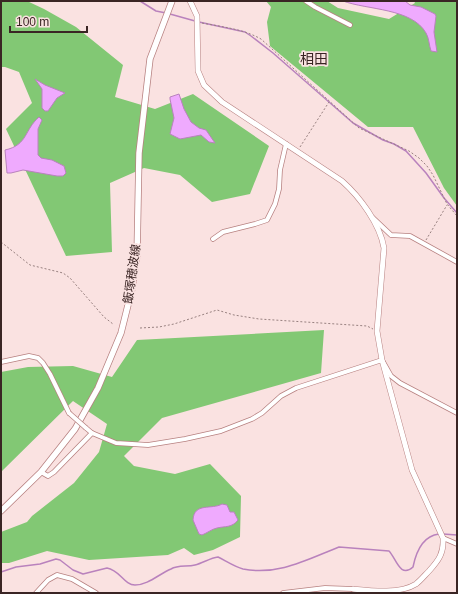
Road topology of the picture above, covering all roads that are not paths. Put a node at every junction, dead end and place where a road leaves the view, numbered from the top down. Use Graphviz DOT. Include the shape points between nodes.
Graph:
graph roads {
  1 [pos="172,1"];
  2 [pos="190,1"];
  3 [pos="306,1"];
  4 [pos="350,25"];
  5 [pos="286,144"];
  6 [pos="369,214"];
  7 [pos="213,239"];
  8 [pos="457,262"];
  9 [pos="382,360"];
  10 [pos="1,362"];
  11 [pos="457,413"];
  12 [pos="92,433"];
  13 [pos="41,472"];
  14 [pos="1,511"];
  15 [pos="443,538"];
  16 [pos="457,544"];
  17 [pos="353,590"];
  18 [pos="36,593"];
  19 [pos="96,593"];
  20 [pos="283,593"];
  1 -- 13 [label="main road, 飯塚穂波線" via="150,59 139,153 137,256 121,333 98,388 75,429"];
  2 -- 5 [label="street" via="198,22 197,64 204,85 222,102"];
  3 -- 4 [label="street"];
  5 -- 6 [label="street" via="342,181"];
  5 -- 7 [label="street" via="280,170 279,190 267,220 223,232"];
  6 -- 8 [label="street" via="391,235 410,236"];
  6 -- 9 [label="street" via="382,236 384,248 377,331"];
  9 -- 11 [label="street" via="391,376 400,383"];
  9 -- 12 [label="street" via="296,388 281,396 252,419 221,431 148,445 116,443"];
  9 -- 15 [label="street" via="412,470"];
  10 -- 12 [label="street, bridge" via="29,356 38,358 47,369 69,413"];
  12 -- 13 [label="street" via="54,472 48,476"];
  13 -- 14 [label="main road, 飯塚穂波線"];
  15 -- 16 [label="street"];
  15 -- 17 [label="street" via="444,547 441,555 417,584 394,592"];
  17 -- 20 [label="street" via="325,588"];
  18 -- 19 [label="street" via="48,580 57,575 72,579"];
}
